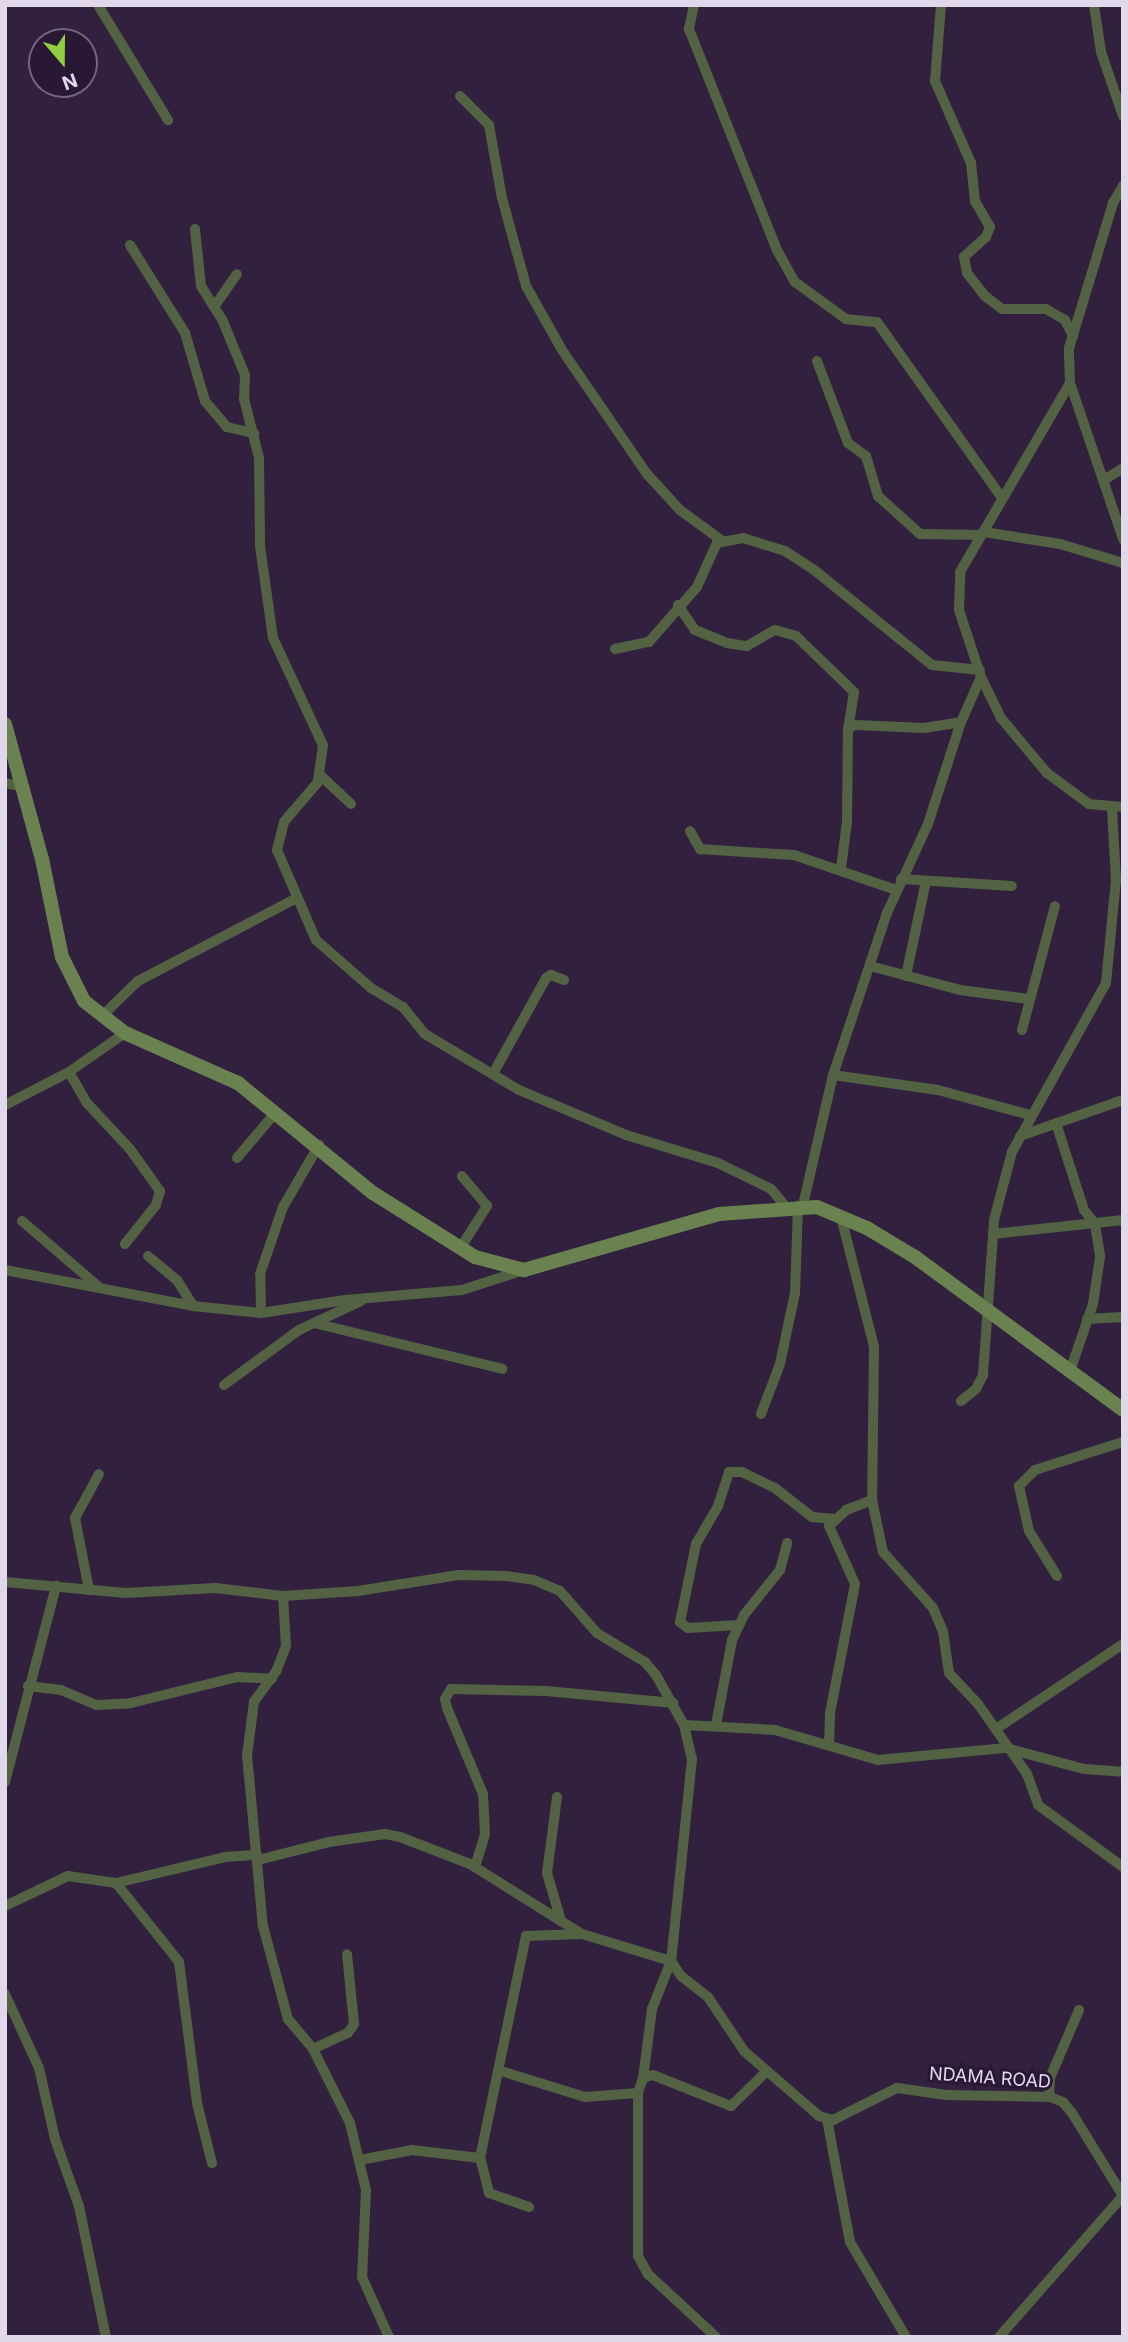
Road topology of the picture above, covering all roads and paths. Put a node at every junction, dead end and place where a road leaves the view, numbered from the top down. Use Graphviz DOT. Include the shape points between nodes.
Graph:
graph roads {
  1 [pos="98,5"];
  2 [pos="694,5"];
  3 [pos="941,5"];
  4 [pos="1094,5"];
  5 [pos="460,96"];
  6 [pos="1123,116"];
  7 [pos="167,120"];
  8 [pos="1123,186"];
  9 [pos="195,229"];
  10 [pos="130,245"];
  11 [pos="237,274"];
  12 [pos="214,307"];
  13 [pos="1073,337"];
  14 [pos="817,361"];
  15 [pos="1070,383"];
  16 [pos="254,433"];
  17 [pos="1123,468"];
  18 [pos="1104,480"];
  19 [pos="1003,499"];
  20 [pos="983,534"];
  21 [pos="1123,539"];
  22 [pos="721,540"];
  23 [pos="1123,563"];
  24 [pos="678,606"];
  25 [pos="615,649"];
  26 [pos="981,673"];
  27 [pos="961,722"];
  28 [pos="5,724"];
  29 [pos="848,729"];
  30 [pos="321,776"];
  31 [pos="13,784"];
  32 [pos="351,804"];
  33 [pos="1117,807"];
  34 [pos="690,831"];
  35 [pos="841,868"];
  36 [pos="901,879"];
  37 [pos="926,881"];
  38 [pos="1120,881"];
  39 [pos="1012,886"];
  40 [pos="896,890"];
  41 [pos="297,898"];
  42 [pos="1055,906"];
  43 [pos="1110,966"];
  44 [pos="870,967"];
  45 [pos="1123,969"];
  46 [pos="906,976"];
  47 [pos="564,980"];
  48 [pos="1028,999"];
  49 [pos="102,1016"];
  50 [pos="1021,1030"];
  51 [pos="125,1033"];
  52 [pos="69,1072"];
  53 [pos="494,1072"];
  54 [pos="833,1075"];
  55 [pos="1123,1100"];
  56 [pos="5,1105"];
  57 [pos="275,1113"];
  58 [pos="1030,1115"];
  59 [pos="1056,1123"];
  60 [pos="1020,1136"];
  61 [pos="319,1145"];
  62 [pos="237,1158"];
  63 [pos="462,1176"];
  64 [pos="796,1206"];
  65 [pos="841,1217"];
  66 [pos="1123,1220"];
  67 [pos="22,1221"];
  68 [pos="1095,1224"];
  69 [pos="993,1234"];
  70 [pos="125,1244"];
  71 [pos="461,1247"];
  72 [pos="148,1256"];
  73 [pos="5,1270"];
  74 [pos="524,1270"];
  75 [pos="99,1288"];
  76 [pos="371,1297"];
  77 [pos="193,1306"];
  78 [pos="261,1313"];
  79 [pos="988,1314"];
  80 [pos="1123,1317"];
  81 [pos="1087,1320"];
  82 [pos="314,1322"];
  83 [pos="502,1368"];
  84 [pos="1070,1371"];
  85 [pos="224,1385"];
  86 [pos="961,1401"];
  87 [pos="1123,1410"];
  88 [pos="761,1414"];
  89 [pos="1123,1442"];
  90 [pos="99,1474"];
  91 [pos="872,1500"];
  92 [pos="833,1519"];
  93 [pos="787,1543"];
  94 [pos="1057,1576"];
  95 [pos="5,1582"];
  96 [pos="56,1586"];
  97 [pos="89,1590"];
  98 [pos="283,1596"];
  99 [pos="738,1625"];
  100 [pos="1123,1644"];
  101 [pos="272,1679"];
  102 [pos="28,1686"];
  103 [pos="673,1703"];
  104 [pos="684,1725"];
  105 [pos="716,1725"];
  106 [pos="996,1728"];
  107 [pos="829,1745"];
  108 [pos="1006,1748"];
  109 [pos="1123,1772"];
  110 [pos="5,1782"];
  111 [pos="557,1797"];
  112 [pos="257,1858"];
  113 [pos="475,1867"];
  114 [pos="1123,1867"];
  115 [pos="116,1884"];
  116 [pos="5,1906"];
  117 [pos="561,1921"];
  118 [pos="582,1934"];
  119 [pos="347,1954"];
  120 [pos="671,1961"];
  121 [pos="5,1994"];
  122 [pos="1079,2010"];
  123 [pos="313,2049"];
  124 [pos="501,2071"];
  125 [pos="766,2071"];
  126 [pos="643,2078"];
  127 [pos="638,2092"];
  128 [pos="1049,2097"];
  129 [pos="827,2119"];
  130 [pos="480,2158"];
  131 [pos="360,2160"];
  132 [pos="212,2163"];
  133 [pos="1123,2196"];
  134 [pos="529,2207"];
  135 [pos="106,2337"];
  136 [pos="388,2337"];
  137 [pos="716,2337"];
  138 [pos="906,2337"];
  139 [pos="999,2337"];
  1 -- 7 [label="street"];
  2 -- 19 [label="street" via="689,29 777,250 795,282 846,319 877,322"];
  3 -- 13 [label="street" via="935,81 971,163 975,201 990,227 986,237 964,257 967,272 1002,309 1046,309 1065,320"];
  4 -- 6 [label="street" via="1101,52"];
  5 -- 22 [label="street" via="489,125 502,198 526,286 562,350 647,474 680,510"];
  8 -- 13 [label="street" via="1113,203"];
  9 -- 12 [label="street" via="201,286"];
  10 -- 16 [label="street" via="185,333 205,401 228,427"];
  11 -- 12 [label="street"];
  12 -- 16 [label="street" via="243,369 244,399"];
  13 -- 15 [label="street"];
  14 -- 20 [label="street" via="848,443 866,456 878,496 913,531"];
  15 -- 18 [label="street"];
  15 -- 19 [label="street"];
  16 -- 30 [label="street" via="266,609 278,654 322,735"];
  17 -- 18 [label="street"];
  18 -- 21 [label="street"];
  19 -- 20 [label="street"];
  20 -- 23 [label="street" via="1060,544"];
  20 -- 26 [label="street" via="957,584 959,610"];
  22 -- 24 [label="street" via="697,587"];
  22 -- 26 [label="street" via="756,539 785,551 932,665"];
  24 -- 25 [label="street" via="648,643"];
  24 -- 29 [label="street" via="695,630 727,643 747,646 775,630 796,636 854,692"];
  26 -- 27 [label="street"];
  26 -- 33 [label="street" via="1001,718 1035,762 1080,799"];
  27 -- 29 [label="street" via="924,728 855,725"];
  27 -- 36 [label="street" via="928,824"];
  28 -- 31 [label="street"];
  29 -- 35 [label="street" via="847,822"];
  30 -- 32 [label="street"];
  30 -- 41 [label="street" via="284,822 278,838 281,864"];
  31 -- 49 [label="street" via="42,859 62,957 84,1001"];
  33 -- 38 [label="street"];
  34 -- 35 [label="street" via="700,849 771,852"];
  35 -- 40 [label="street"];
  36 -- 37 [label="street"];
  36 -- 40 [label="street"];
  37 -- 39 [label="street"];
  37 -- 46 [label="street"];
  38 -- 43 [label="street"];
  40 -- 44 [label="street"];
  41 -- 49 [label="street" via="138,981"];
  41 -- 53 [label="street" via="322,946 371,988 403,1007 429,1036"];
  42 -- 48 [label="street"];
  43 -- 45 [label="street"];
  43 -- 58 [label="street" via="1105,983"];
  44 -- 46 [label="street"];
  44 -- 54 [label="street"];
  46 -- 48 [label="street"];
  47 -- 53 [label="street" via="551,975 546,978"];
  48 -- 50 [label="street"];
  49 -- 51 [label="street"];
  51 -- 52 [label="street"];
  51 -- 57 [label="street" via="227,1077"];
  52 -- 56 [label="street"];
  52 -- 70 [label="street" via="86,1102 136,1156 160,1191 156,1205"];
  53 -- 64 [label="street" via="519,1090 587,1121 718,1163"];
  54 -- 58 [label="street" via="938,1090"];
  54 -- 64 [label="street"];
  55 -- 59 [label="street"];
  57 -- 61 [label="street"];
  57 -- 62 [label="street"];
  58 -- 60 [label="street"];
  59 -- 60 [label="street"];
  59 -- 68 [label="street" via="1084,1210"];
  60 -- 69 [label="street" via="1009,1162"];
  61 -- 71 [label="street" via="373,1193"];
  61 -- 78 [label="street" via="283,1207 260,1275"];
  63 -- 71 [label="street" via="487,1206"];
  64 -- 65 [label="street"];
  64 -- 74 [label="street" via="719,1214"];
  64 -- 88 [label="street" via="795,1293 780,1364"];
  65 -- 79 [label="street" via="915,1257"];
  65 -- 91 [label="street" via="874,1346"];
  66 -- 68 [label="street"];
  67 -- 75 [label="street"];
  68 -- 69 [label="street" via="1018,1227"];
  68 -- 81 [label="street" via="1099,1273"];
  69 -- 79 [label="street"];
  71 -- 74 [label="street" via="490,1264"];
  72 -- 77 [label="street" via="177,1280"];
  73 -- 75 [label="street"];
  74 -- 76 [label="street" via="462,1290"];
  75 -- 77 [label="street"];
  76 -- 78 [label="street"];
  76 -- 82 [label="street"];
  77 -- 78 [label="street"];
  79 -- 84 [label="street"];
  79 -- 86 [label="street" via="983,1375 976,1389"];
  80 -- 81 [label="street"];
  81 -- 84 [label="street"];
  82 -- 83 [label="street"];
  82 -- 85 [label="street"];
  84 -- 87 [label="street"];
  89 -- 94 [label="street" via="1035,1470 1019,1486 1029,1531"];
  90 -- 97 [label="street" via="75,1518"];
  91 -- 92 [label="street"];
  91 -- 106 [label="street" via="883,1552 933,1608 943,1632 949,1673"];
  92 -- 99 [label="street" via="812,1517 775,1488 742,1472 729,1472 718,1506 696,1544 680,1622 688,1628"];
  92 -- 107 [label="street" via="831,1536 850,1566 855,1584 830,1713"];
  93 -- 99 [label="street" via="779,1570"];
  95 -- 96 [label="street"];
  96 -- 97 [label="street"];
  96 -- 102 [label="street" via="43,1648"];
  97 -- 98 [label="street" via="126,1593 215,1588"];
  98 -- 101 [label="street" via="286,1646"];
  98 -- 103 [label="street" via="358,1591 459,1575 534,1580 560,1591 597,1633 645,1662"];
  99 -- 105 [label="street" via="727,1655"];
  100 -- 106 [label="street"];
  101 -- 102 [label="street" via="238,1677 131,1703 97,1705 61,1690"];
  101 -- 112 [label="street" via="254,1702 248,1728 247,1787"];
  102 -- 110 [label="street"];
  103 -- 104 [label="street"];
  103 -- 113 [label="street" via="546,1691 451,1689 446,1693 447,1707 483,1794 485,1834"];
  104 -- 105 [label="street"];
  104 -- 120 [label="street" via="691,1768"];
  105 -- 107 [label="street" via="775,1730"];
  106 -- 108 [label="street"];
  107 -- 108 [label="street" via="878,1760"];
  108 -- 109 [label="street" via="1084,1769"];
  108 -- 114 [label="street" via="1031,1779 1038,1805"];
  111 -- 117 [label="street" via="547,1873"];
  112 -- 113 [label="street" via="385,1834 434,1847"];
  112 -- 115 [label="street" via="225,1857"];
  112 -- 123 [label="street" via="263,1927 283,2003 288,2019"];
  113 -- 117 [label="street"];
  115 -- 116 [label="street" via="68,1876"];
  115 -- 132 [label="street" via="179,1962 197,2103"];
  117 -- 118 [label="street"];
  118 -- 120 [label="street"];
  118 -- 124 [label="street" via="526,1936"];
  119 -- 123 [label="street" via="354,2024 348,2033"];
  120 -- 125 [label="street" via="681,1976 708,1997 736,2041"];
  120 -- 126 [label="street" via="652,2009"];
  121 -- 135 [label="street" via="39,2068 55,2139 79,2206"];
  122 -- 128 [label="street" via="1050,2078"];
  123 -- 131 [label="street" via="350,2123"];
  124 -- 127 [label="street" via="585,2097"];
  124 -- 130 [label="street"];
  125 -- 126 [label="street" via="731,2106 672,2081 653,2075"];
  125 -- 129 [label="street"];
  126 -- 127 [label="street"];
  127 -- 137 [label="street" via="638,2256 648,2274"];
  128 -- 129 [label="street, NDAMA ROAD" via="947,2095 897,2088"];
  128 -- 133 [label="street, NDAMA ROAD" via="1072,2113"];
  129 -- 138 [label="street" via="850,2242"];
  130 -- 131 [label="street" via="412,2150"];
  130 -- 134 [label="street" via="489,2193"];
  131 -- 136 [label="street" via="368,2214 362,2277"];
  133 -- 139 [label="street"];
}
